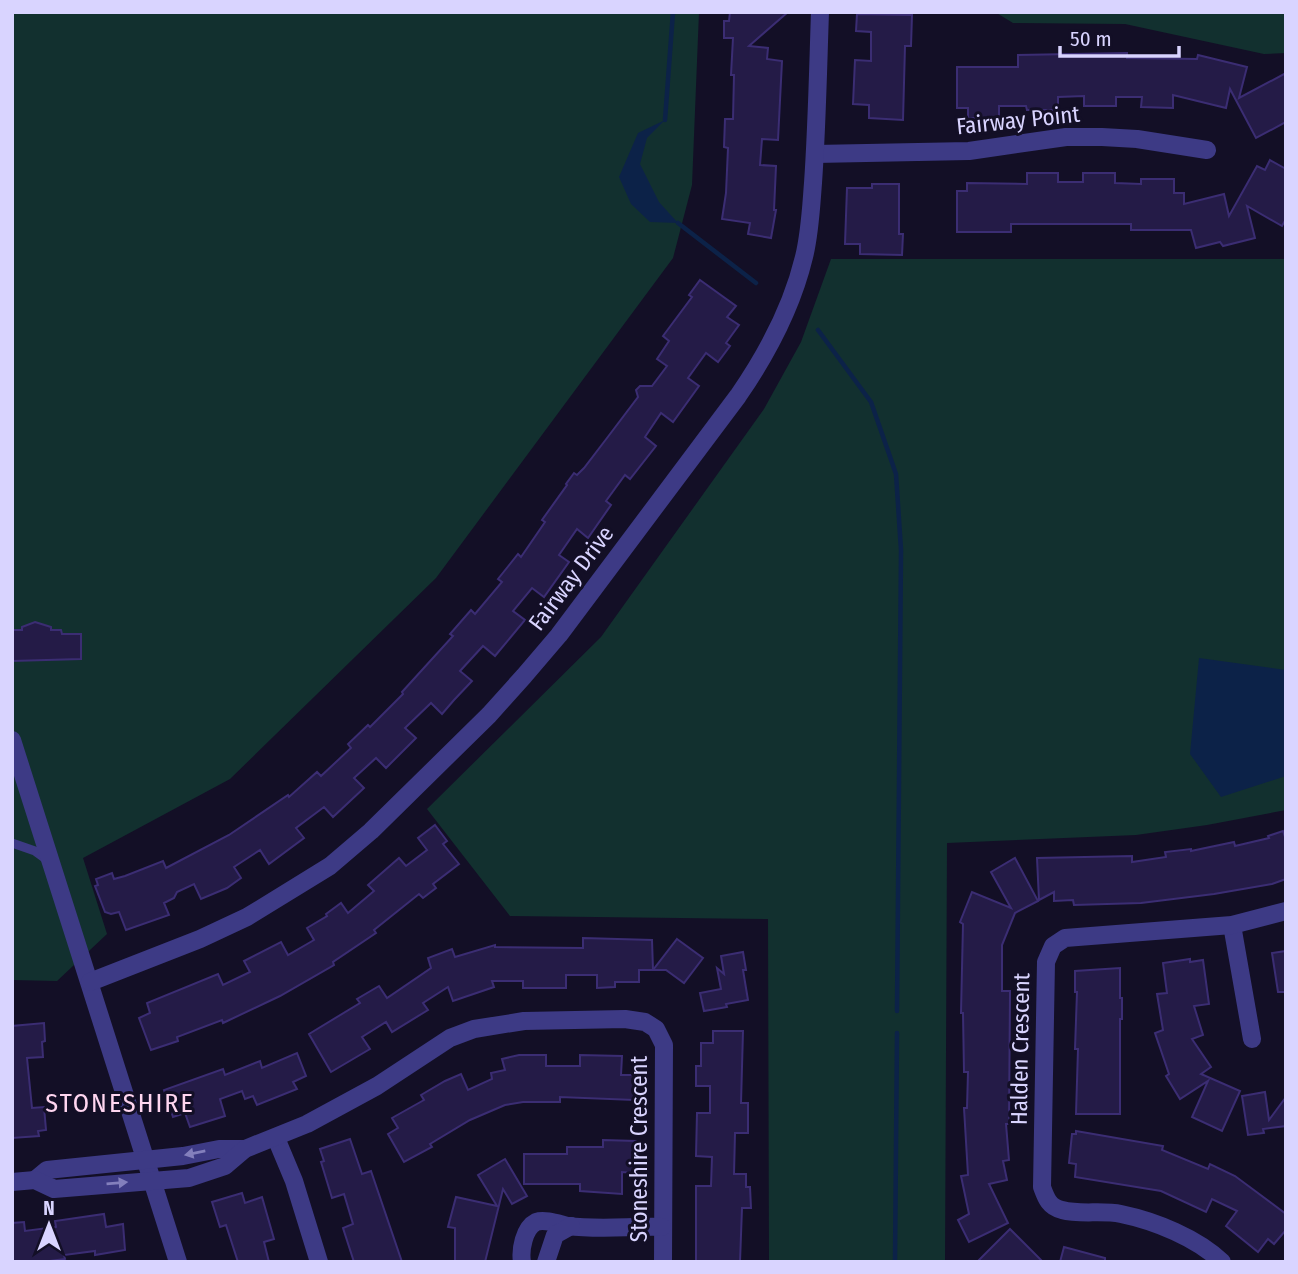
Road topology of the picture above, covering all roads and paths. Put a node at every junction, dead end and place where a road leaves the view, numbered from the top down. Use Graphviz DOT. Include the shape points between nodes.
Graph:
graph roads {
  1 [pos="820,12"];
  2 [pos="1207,150"];
  3 [pos="824,154"];
  4 [pos="12,740"];
  5 [pos="12,843"];
  6 [pos="52,865"];
  7 [pos="1286,911"];
  8 [pos="1232,925"];
  9 [pos="90,982"];
  10 [pos="1252,1039"];
  11 [pos="276,1138"];
  12 [pos="245,1149"];
  13 [pos="144,1159"];
  14 [pos="35,1180"];
  15 [pos="152,1180"];
  16 [pos="12,1182"];
  17 [pos="571,1226"];
  18 [pos="662,1227"];
  19 [pos="178,1262"];
  20 [pos="319,1262"];
  21 [pos="522,1262"];
  22 [pos="546,1262"];
  23 [pos="663,1262"];
  24 [pos="1222,1262"];
  1 -- 3 [label="street, Fairway Drive"];
  2 -- 3 [label="street, Fairway Point" via="1102,136 969,151"];
  3 -- 9 [label="street, Fairway Drive" via="804,256 763,358 524,676 450,755 330,866 247,917"];
  4 -- 6 [label="street"];
  5 -- 6 [label="lane" via="35,851"];
  6 -- 9 [label="street"];
  7 -- 8 [label="street, Halden Crescent"];
  8 -- 10 [label="street"];
  8 -- 24 [label="street, Halden Crescent" via="1065,939 1053,946 1046,962 1042,1187 1049,1204 1062,1210 1120,1214 1163,1228 1209,1250"];
  9 -- 13 [label="street"];
  11 -- 12 [label="street, Stoneshire Crescent"];
  11 -- 18 [label="street, Stoneshire Crescent" via="377,1086 450,1038 474,1028 524,1021 645,1022 656,1029 664,1045"];
  11 -- 20 [label="street"];
  12 -- 13 [label="street, Stoneshire Crescent, one-way"];
  12 -- 15 [label="street, Stoneshire Crescent" via="225,1166 189,1178"];
  13 -- 14 [label="street, Stoneshire Crescent" via="47,1170"];
  13 -- 15 [label="street"];
  14 -- 15 [label="street, Stoneshire Crescent, one-way" via="54,1189"];
  14 -- 16 [label="street"];
  15 -- 19 [label="street"];
  17 -- 18 [label="street"];
  17 -- 21 [label="street" via="539,1221 531,1225"];
  17 -- 22 [label="street" via="555,1235"];
  18 -- 23 [label="street, Stoneshire Crescent"];
}
